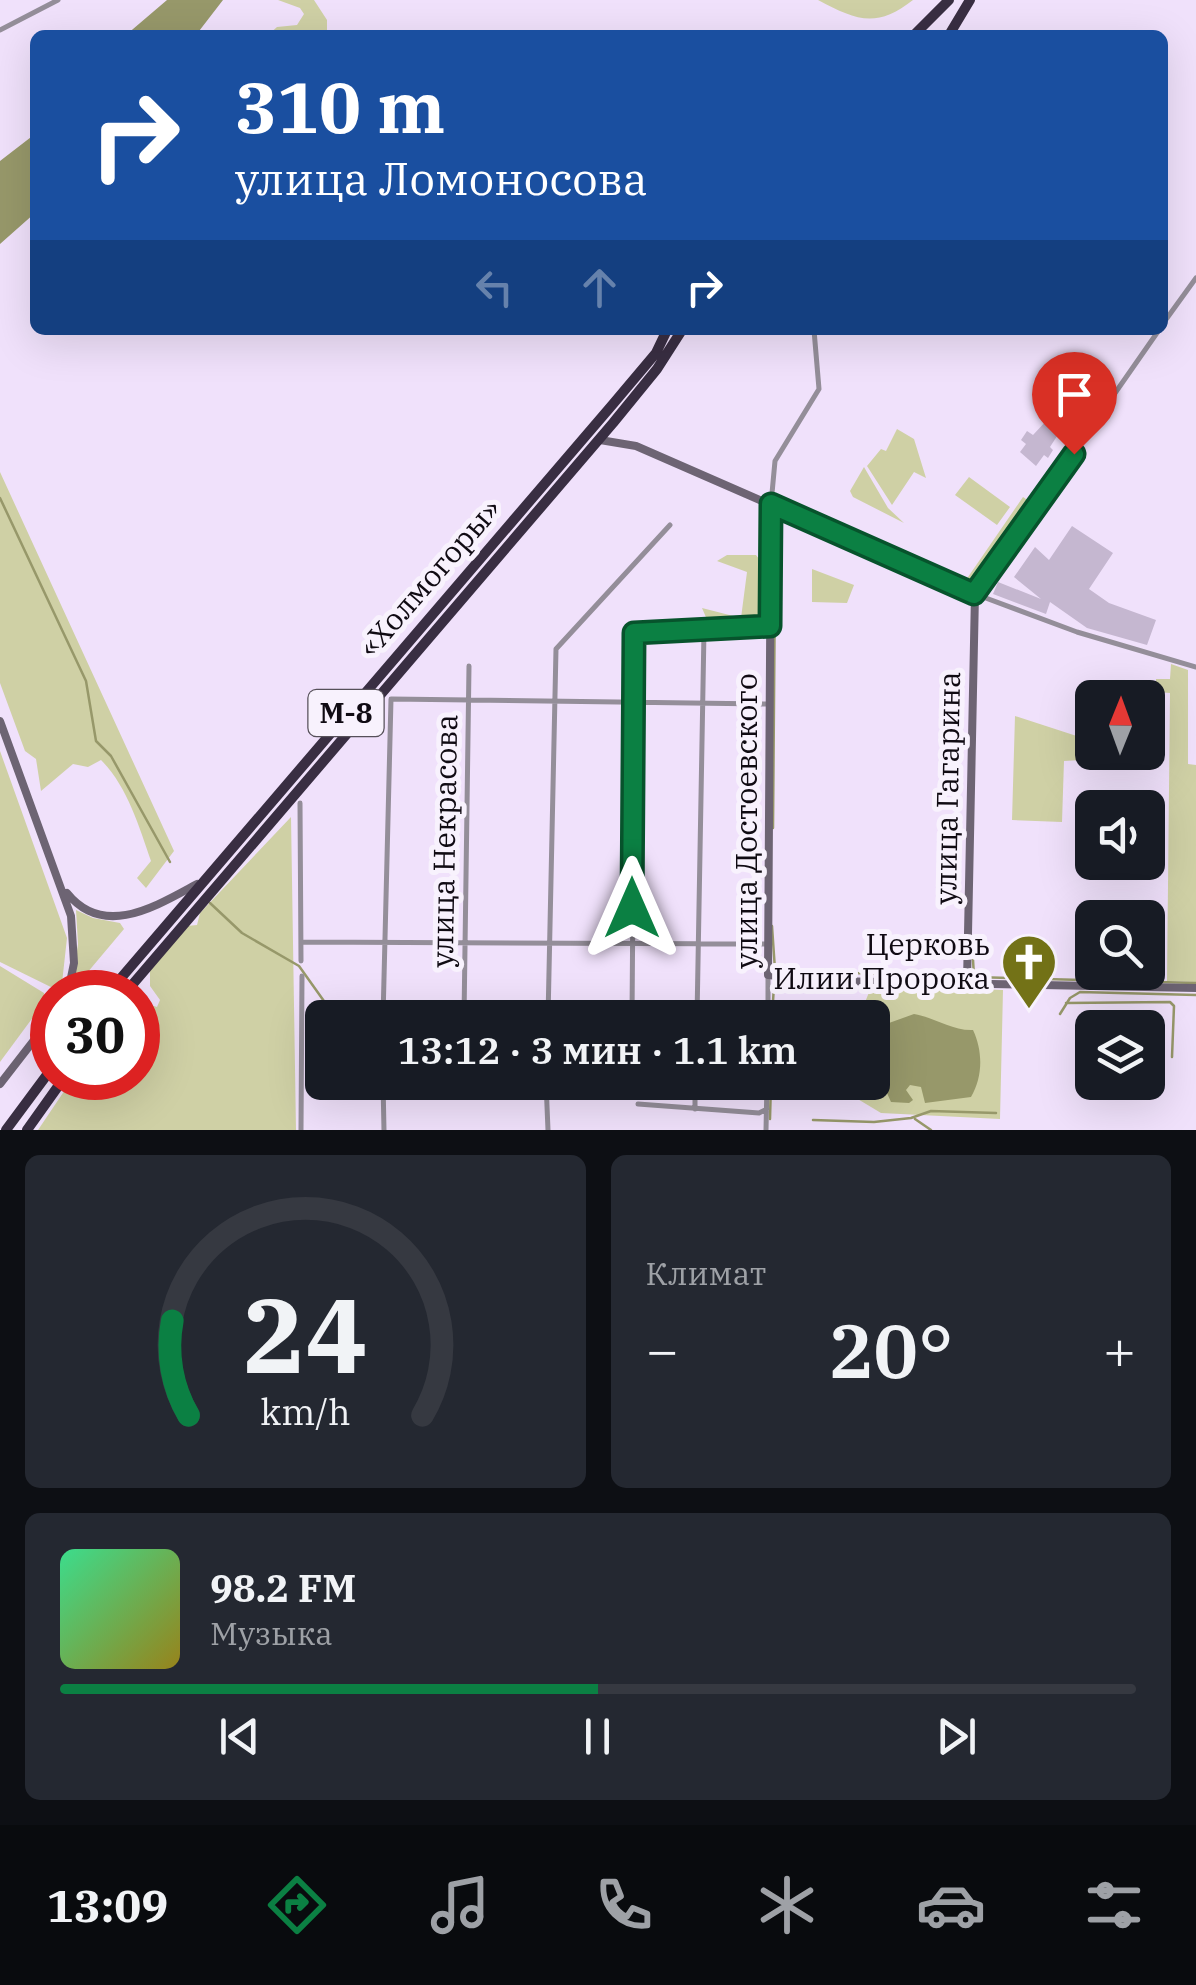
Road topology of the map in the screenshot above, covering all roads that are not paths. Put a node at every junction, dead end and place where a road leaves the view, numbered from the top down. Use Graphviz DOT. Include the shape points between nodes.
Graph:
graph roads {
  1 [pos="58,0"];
  2 [pos="949,0"];
  3 [pos="970,0"];
  4 [pos="0,30"];
  5 [pos="919,30"];
  6 [pos="952,30"];
  7 [pos="1196,278"];
  8 [pos="1168,317"];
  9 [pos="664,335"];
  10 [pos="679,335"];
  11 [pos="814,335"];
  12 [pos="1155,335"];
  13 [pos="613,423"];
  14 [pos="598,440"];
  15 [pos="636,446"];
  16 [pos="771,504"];
  17 [pos="670,526"];
  18 [pos="974,594"];
  19 [pos="770,626"];
  20 [pos="704,631"];
  21 [pos="469,666"];
  22 [pos="1196,667"];
  23 [pos="470,701"];
  24 [pos="553,702"];
  25 [pos="632,702"];
  26 [pos="703,704"];
  27 [pos="770,704"];
  28 [pos="0,721"];
  29 [pos="300,803"];
  30 [pos="201,882"];
  31 [pos="60,884"];
  32 [pos="301,942"];
  33 [pos="384,942"];
  34 [pos="466,942"];
  35 [pos="632,943"];
  36 [pos="550,944"];
  37 [pos="698,944"];
  38 [pos="768,944"];
  39 [pos="302,962"];
  40 [pos="71,970"];
  41 [pos="127,970"];
  42 [pos="145,970"];
  43 [pos="768,975"];
  44 [pos="302,976"];
  45 [pos="967,982"];
  46 [pos="1196,988"];
  47 [pos="384,1000"];
  48 [pos="464,1000"];
  49 [pos="548,1000"];
  50 [pos="632,1000"];
  51 [pos="697,1000"];
  52 [pos="768,1000"];
  53 [pos="30,1045"];
  54 [pos="0,1084"];
  55 [pos="30,1098"];
  56 [pos="48,1100"];
  57 [pos="383,1100"];
  58 [pos="546,1100"];
  59 [pos="694,1100"];
  60 [pos="767,1100"];
  61 [pos="638,1104"];
  62 [pos="767,1109"];
  63 [pos="694,1110"];
  64 [pos="6,1130"];
  65 [pos="27,1130"];
  66 [pos="300,1130"];
  67 [pos="384,1130"];
  68 [pos="548,1130"];
  69 [pos="766,1130"];
  1 -- 4 [label="street"];
  2 -- 5 [label="highway"];
  3 -- 6 [label="highway"];
  7 -- 8 [label="street"];
  9 -- 30 [label="highway, «Холмогоры» / М-8" via="614,404"];
  10 -- 13 [label="highway, «Холмогоры» / М-8"];
  11 -- 16 [label="street" via="819,389 775,461"];
  12 -- 18 [label="street"];
  13 -- 14 [label="highway, «Холмогоры» / М-8"];
  13 -- 15 [label="street"];
  14 -- 15 [label="street"];
  14 -- 42 [label="highway, «Холмогоры» / М-8"];
  15 -- 16 [label="street"];
  16 -- 18 [label="street"];
  16 -- 19 [label="street, улица Достоевского"];
  17 -- 24 [label="street" via="556,649"];
  18 -- 22 [label="street"];
  18 -- 45 [label="street, улица Гагарина"];
  19 -- 20 [label="street"];
  19 -- 27 [label="street, улица Достоевского"];
  20 -- 25 [label="street" via="634,633"];
  20 -- 26 [label="street"];
  21 -- 23 [label="street, улица Некрасова"];
  23 -- 24 [label="street"];
  23 -- 33 [label="street" via="391,699"];
  23 -- 34 [label="street, улица Некрасова"];
  24 -- 25 [label="street"];
  24 -- 36 [label="street"];
  25 -- 26 [label="street"];
  25 -- 35 [label="street"];
  26 -- 27 [label="street"];
  26 -- 37 [label="street"];
  27 -- 38 [label="street, улица Достоевского"];
  28 -- 31 [label="street"];
  29 -- 32 [label="street"];
  30 -- 31 [label="street" via="146,912 116,917 84,910"];
  30 -- 41 [label="highway, «Холмогоры» / М-8"];
  31 -- 40 [label="street" via="75,937"];
  32 -- 33 [label="street"];
  32 -- 39 [label="street"];
  33 -- 34 [label="street"];
  33 -- 47 [label="street"];
  34 -- 36 [label="street"];
  34 -- 48 [label="street, улица Некрасова"];
  35 -- 36 [label="street"];
  35 -- 37 [label="street"];
  35 -- 50 [label="street"];
  36 -- 49 [label="street"];
  37 -- 38 [label="street"];
  37 -- 51 [label="street"];
  38 -- 43 [label="street, улица Достоевского"];
  43 -- 45 [label="street"];
  43 -- 52 [label="street, улица Достоевского"];
  44 -- 66 [label="street"];
  45 -- 46 [label="street"];
  53 -- 54 [label="street"];
  55 -- 64 [label="highway"];
  56 -- 65 [label="highway"];
  57 -- 67 [label="street"];
  58 -- 68 [label="street"];
  59 -- 63 [label="street"];
  60 -- 62 [label="street"];
  61 -- 63 [label="street"];
  62 -- 63 [label="street"];
  62 -- 69 [label="street"];
}
